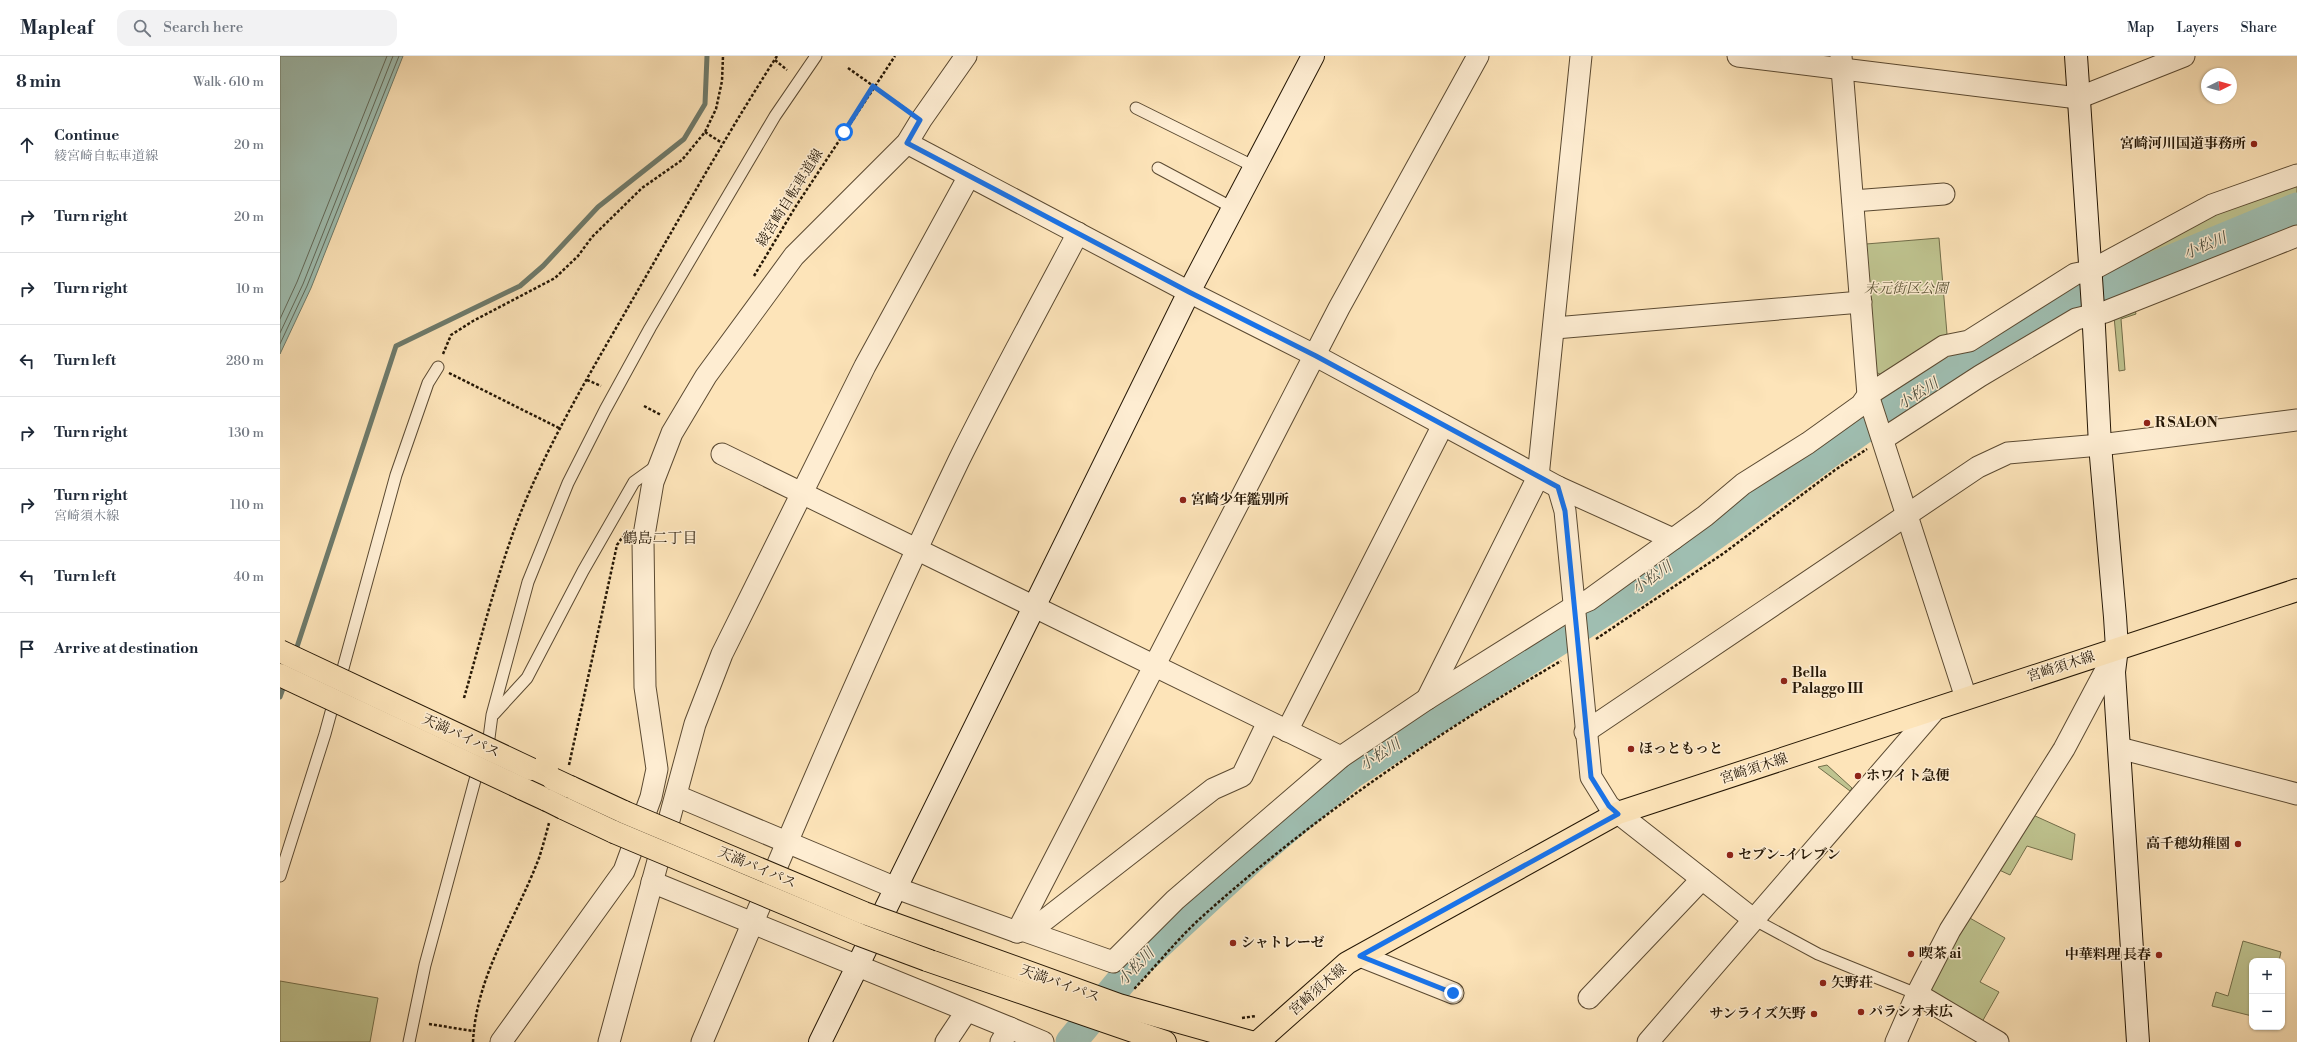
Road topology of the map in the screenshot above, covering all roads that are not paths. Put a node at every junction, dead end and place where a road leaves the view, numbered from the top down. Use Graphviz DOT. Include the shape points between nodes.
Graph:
graph roads {
  1 [pos="816,56"];
  2 [pos="966,56"];
  3 [pos="1313,56"];
  4 [pos="1478,56"];
  5 [pos="1581,56"];
  6 [pos="1738,56"];
  7 [pos="2076,56"];
  8 [pos="2184,56"];
  9 [pos="1842,63"];
  10 [pos="2078,98"];
  11 [pos="1136,108"];
  12 [pos="907,143"];
  13 [pos="1255,167"];
  14 [pos="1158,168"];
  15 [pos="2297,175"];
  16 [pos="969,176"];
  17 [pos="1944,194"];
  18 [pos="1853,201"];
  19 [pos="1233,208"];
  20 [pos="1078,233"];
  21 [pos="2297,236"];
  22 [pos="2090,271"];
  23 [pos="1189,292"];
  24 [pos="1861,302"];
  25 [pos="2094,311"];
  26 [pos="1555,328"];
  27 [pos="1316,356"];
  28 [pos="438,367"];
  29 [pos="1868,395"];
  30 [pos="2297,420"];
  31 [pos="1444,424"];
  32 [pos="1882,439"];
  33 [pos="2100,445"];
  34 [pos="722,454"];
  35 [pos="659,464"];
  36 [pos="1538,477"];
  37 [pos="1558,487"];
  38 [pos="802,492"];
  39 [pos="1906,515"];
  40 [pos="1673,539"];
  41 [pos="917,549"];
  42 [pos="2297,590"];
  43 [pos="1034,608"];
  44 [pos="1576,609"];
  45 [pos="2117,648"];
  46 [pos="280,651"];
  47 [pos="1155,668"];
  48 [pos="280,675"];
  49 [pos="1966,698"];
  50 [pos="1427,699"];
  51 [pos="1934,711"];
  52 [pos="492,716"];
  53 [pos="1268,722"];
  54 [pos="1287,731"];
  55 [pos="1585,732"];
  56 [pos="2119,748"];
  57 [pos="1340,757"];
  58 [pos="526,779"];
  59 [pos="2297,794"];
  60 [pos="676,796"];
  61 [pos="1618,814"];
  62 [pos="786,843"];
  63 [pos="280,876"];
  64 [pos="1702,879"];
  65 [pos="652,882"];
  66 [pos="896,888"];
  67 [pos="1753,919"];
  68 [pos="753,924"];
  69 [pos="1021,931"];
  70 [pos="1360,956"];
  71 [pos="856,966"];
  72 [pos="1453,993"];
  73 [pos="1917,994"];
  74 [pos="1589,998"];
  75 [pos="966,1012"];
  76 [pos="1005,1035"];
  77 [pos="409,1042"];
  78 [pos="501,1042"];
  79 [pos="609,1042"];
  80 [pos="702,1042"];
  81 [pos="820,1042"];
  82 [pos="946,1042"];
  83 [pos="1043,1042"];
  84 [pos="1164,1042"];
  85 [pos="1251,1042"];
  86 [pos="1258,1042"];
  87 [pos="1648,1042"];
  88 [pos="1896,1042"];
  89 [pos="1998,1042"];
  90 [pos="2138,1042"];
  1 -- 52 [label="lane" via="771,123 654,321 604,410 568,483 528,582"];
  2 -- 12 [label="street" via="920,120"];
  3 -- 13 [label="street"];
  4 -- 27 [label="street" via="1347,294"];
  5 -- 26 [label="street"];
  6 -- 9 [label="street"];
  7 -- 10 [label="street"];
  8 -- 10 [label="street"];
  9 -- 10 [label="street"];
  9 -- 18 [label="street"];
  10 -- 22 [label="street"];
  11 -- 13 [label="lane"];
  12 -- 16 [label="street"];
  12 -- 35 [label="street" via="794,256 706,376 672,434"];
  13 -- 19 [label="street"];
  14 -- 19 [label="lane"];
  15 -- 22 [label="street" via="2212,205"];
  16 -- 20 [label="street"];
  16 -- 38 [label="street" via="873,352"];
  17 -- 18 [label="street"];
  18 -- 24 [label="street"];
  19 -- 23 [label="street"];
  20 -- 23 [label="street"];
  20 -- 41 [label="street" via="960,459"];
  21 -- 25 [label="street" via="2112,310"];
  22 -- 25 [label="street"];
  22 -- 29 [label="street" via="2074,274 1970,341 1944,346"];
  23 -- 27 [label="street"];
  23 -- 43 [label="street"];
  24 -- 26 [label="street"];
  24 -- 29 [label="street"];
  25 -- 32 [label="street" via="1980,376"];
  25 -- 33 [label="street"];
  26 -- 36 [label="street"];
  27 -- 31 [label="street"];
  27 -- 47 [label="street"];
  28 -- 63 [label="lane" via="428,384 396,475 325,734"];
  29 -- 32 [label="street"];
  29 -- 40 [label="street" via="1861,405 1808,443 1743,484"];
  30 -- 33 [label="street"];
  31 -- 36 [label="street"];
  31 -- 54 [label="street"];
  32 -- 39 [label="street"];
  33 -- 39 [label="street" via="2008,453 1978,467"];
  33 -- 45 [label="street"];
  34 -- 38 [label="street"];
  35 -- 52 [label="lane" via="634,482 583,571 527,678"];
  35 -- 78 [label="street" via="653,482 643,541 645,687 657,769 651,797 624,871"];
  36 -- 37 [label="street"];
  36 -- 50 [label="street"];
  37 -- 40 [label="street"];
  37 -- 44 [label="street" via="1565,511"];
  38 -- 41 [label="street"];
  38 -- 60 [label="street" via="722,654 695,724"];
  39 -- 49 [label="street"];
  39 -- 55 [label="street"];
  40 -- 44 [label="street"];
  41 -- 43 [label="street"];
  41 -- 62 [label="street"];
  42 -- 45 [label="main road, 宮崎須木線"];
  43 -- 47 [label="street"];
  43 -- 66 [label="street"];
  44 -- 50 [label="street"];
  44 -- 55 [label="street"];
  45 -- 49 [label="main road, 宮崎須木線"];
  45 -- 56 [label="street" via="2114,672"];
  45 -- 73 [label="street" via="2064,749 1950,930"];
  46 -- 58 [label="main road, 天満バイパス, bridge"];
  47 -- 53 [label="street"];
  47 -- 69 [label="street"];
  48 -- 58 [label="main road, 天満バイパス, bridge"];
  49 -- 51 [label="main road, 宮崎須木線"];
  50 -- 57 [label="street"];
  51 -- 61 [label="main road, 宮崎須木線"];
  51 -- 67 [label="street"];
  52 -- 77 [label="lane" via="489,738 475,780 425,965"];
  53 -- 54 [label="street"];
  53 -- 69 [label="street" via="1242,776 1213,789 1037,926"];
  54 -- 57 [label="street"];
  55 -- 61 [label="street" via="1591,777 1609,806"];
  56 -- 59 [label="street"];
  56 -- 90 [label="street"];
  57 -- 69 [label="street" via="1175,900 1113,962"];
  58 -- 84 [label="main road, 天満バイパス, bridge" via="553,810 614,832 860,935"];
  58 -- 85 [label="main road, 天満バイパス, bridge" via="564,778 624,812 864,913 1119,1005"];
  60 -- 62 [label="street"];
  60 -- 65 [label="street"];
  61 -- 64 [label="street"];
  61 -- 70 [label="main road, 宮崎須木線"];
  62 -- 66 [label="street"];
  62 -- 68 [label="street"];
  64 -- 67 [label="street"];
  64 -- 74 [label="street"];
  65 -- 68 [label="street"];
  65 -- 79 [label="street"];
  66 -- 69 [label="street"];
  66 -- 71 [label="street"];
  67 -- 73 [label="lane" via="1818,954"];
  67 -- 87 [label="street"];
  68 -- 71 [label="street"];
  68 -- 80 [label="street"];
  70 -- 72 [label="street"];
  70 -- 86 [label="main road, 宮崎須木線" via="1347,963"];
  71 -- 75 [label="street"];
  71 -- 81 [label="street"];
  73 -- 88 [label="street"];
  73 -- 89 [label="street"];
  75 -- 76 [label="street"];
  75 -- 82 [label="street"];
  76 -- 83 [label="street"];
}
